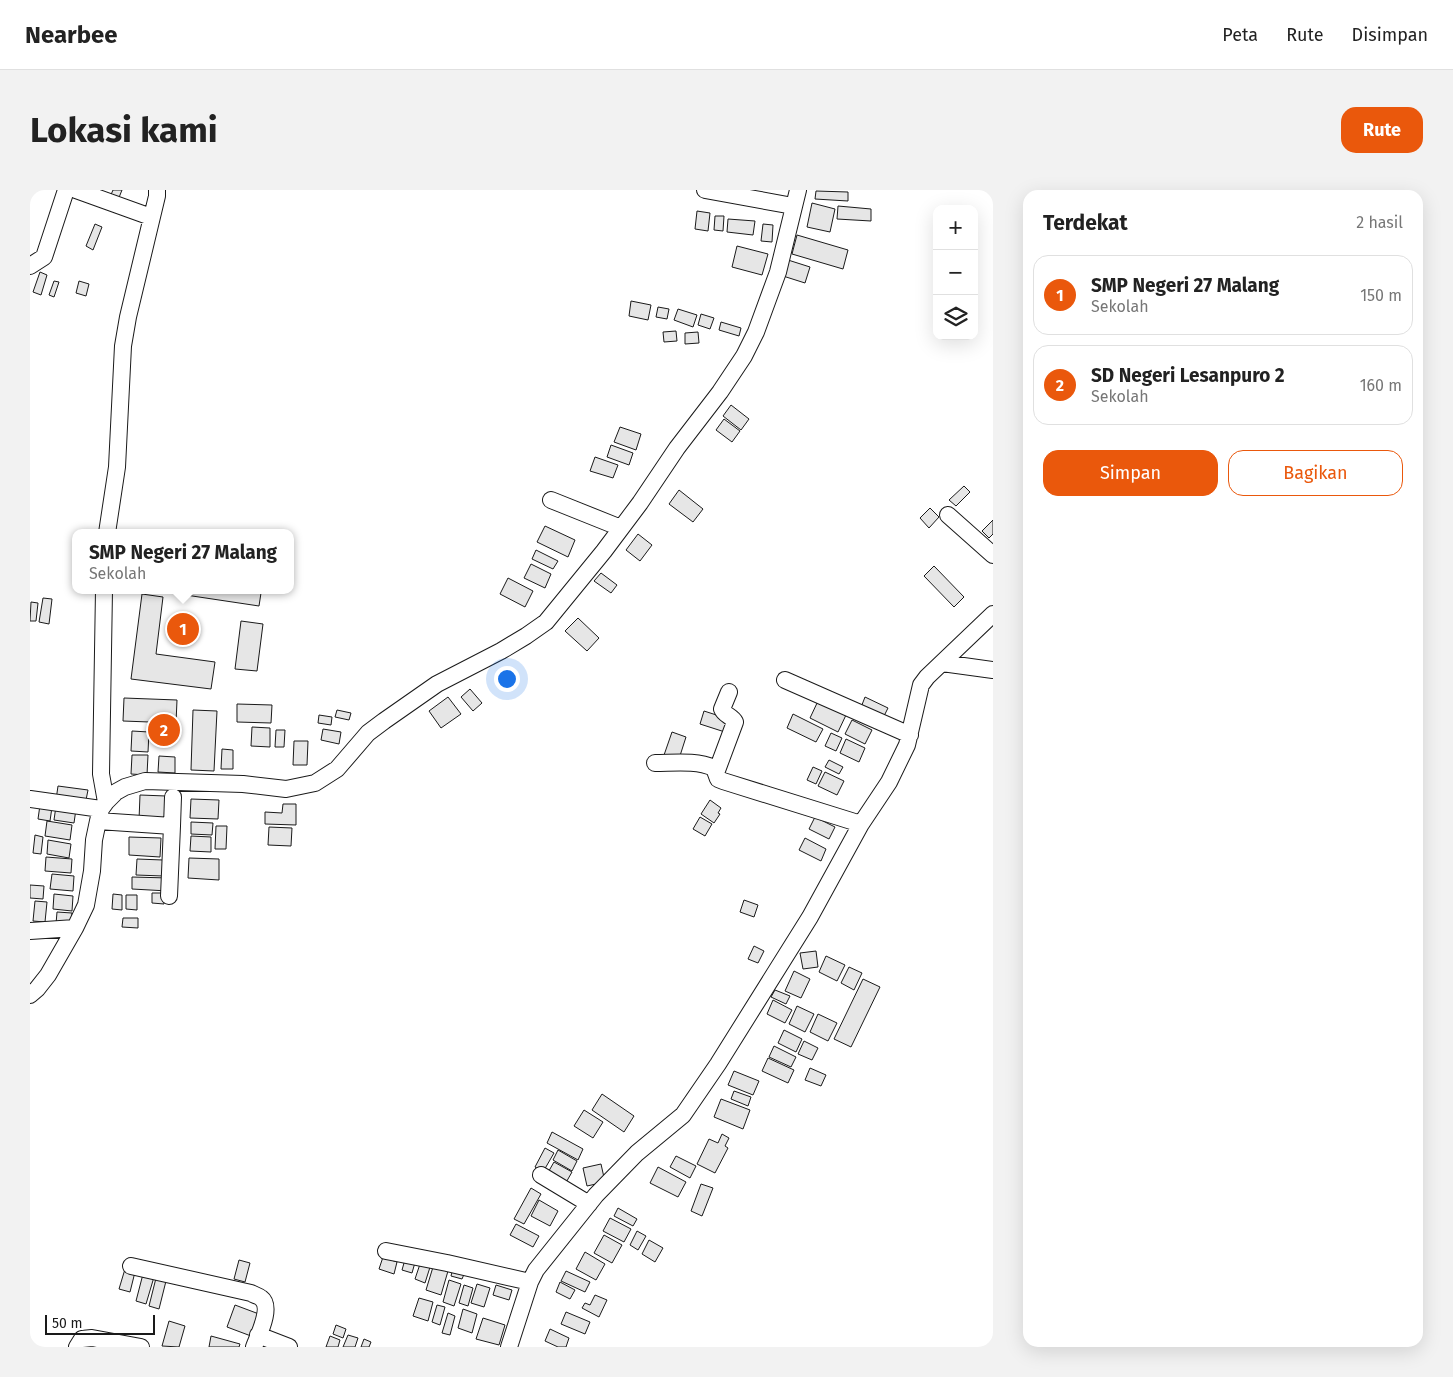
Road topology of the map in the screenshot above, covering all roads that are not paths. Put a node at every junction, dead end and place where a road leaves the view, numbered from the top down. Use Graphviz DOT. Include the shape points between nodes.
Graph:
graph roads {
  1 [pos="66,190"];
  2 [pos="76,190"];
  3 [pos="157,190"];
  4 [pos="705,190"];
  5 [pos="795,198"];
  6 [pos="151,217"];
  7 [pos="30,266"];
  8 [pos="551,500"];
  9 [pos="948,515"];
  10 [pos="621,528"];
  11 [pos="108,529"];
  12 [pos="993,555"];
  13 [pos="104,594"];
  14 [pos="993,614"];
  15 [pos="942,663"];
  16 [pos="993,670"];
  17 [pos="785,680"];
  18 [pos="729,692"];
  19 [pos="910,734"];
  20 [pos="655,763"];
  21 [pos="716,773"];
  22 [pos="174,797"];
  23 [pos="30,799"];
  24 [pos="102,811"];
  25 [pos="861,824"];
  26 [pos="172,826"];
  27 [pos="169,896"];
  28 [pos="75,928"];
  29 [pos="30,931"];
  30 [pos="30,996"];
  31 [pos="540,1175"];
  32 [pos="589,1204"];
  33 [pos="386,1251"];
  34 [pos="130,1266"];
  35 [pos="530,1282"];
  36 [pos="256,1341"];
  37 [pos="77,1347"];
  38 [pos="141,1347"];
  39 [pos="289,1347"];
  40 [pos="509,1347"];
  1 -- 7 [label="street" via="44,257"];
  2 -- 6 [label="street"];
  3 -- 6 [label="street"];
  4 -- 5 [label="street"];
  5 -- 10 [label="street" via="778,272 744,356"];
  6 -- 11 [label="street" via="123,346 117,467"];
  8 -- 10 [label="street"];
  9 -- 12 [label="street"];
  10 -- 24 [label="street" via="546,622 510,646 437,684 384,721 368,733 337,769 316,783 286,789 244,784 145,781 116,792"];
  13 -- 24 [label="street"];
  14 -- 15 [label="street"];
  15 -- 16 [label="street"];
  15 -- 19 [label="street" via="921,685"];
  17 -- 19 [label="street"];
  18 -- 21 [label="street" via="722,708 735,722"];
  19 -- 25 [label="street" via="888,782"];
  20 -- 21 [label="street" via="700,763 714,768"];
  21 -- 25 [label="street" via="723,781"];
  22 -- 26 [label="street"];
  23 -- 24 [label="street"];
  24 -- 26 [label="street"];
  24 -- 28 [label="street" via="94,840 86,905"];
  25 -- 32 [label="street" via="792,946 683,1115 637,1153"];
  26 -- 27 [label="street"];
  28 -- 29 [label="street"];
  28 -- 30 [label="street" via="48,975"];
  31 -- 32 [label="street"];
  32 -- 35 [label="street"];
  33 -- 35 [label="street"];
  34 -- 36 [label="street" via="251,1293 262,1299 266,1306"];
  35 -- 40 [label="street"];
  36 -- 39 [label="street"];
  37 -- 38 [label="street" via="82,1339 92,1338"];
}
